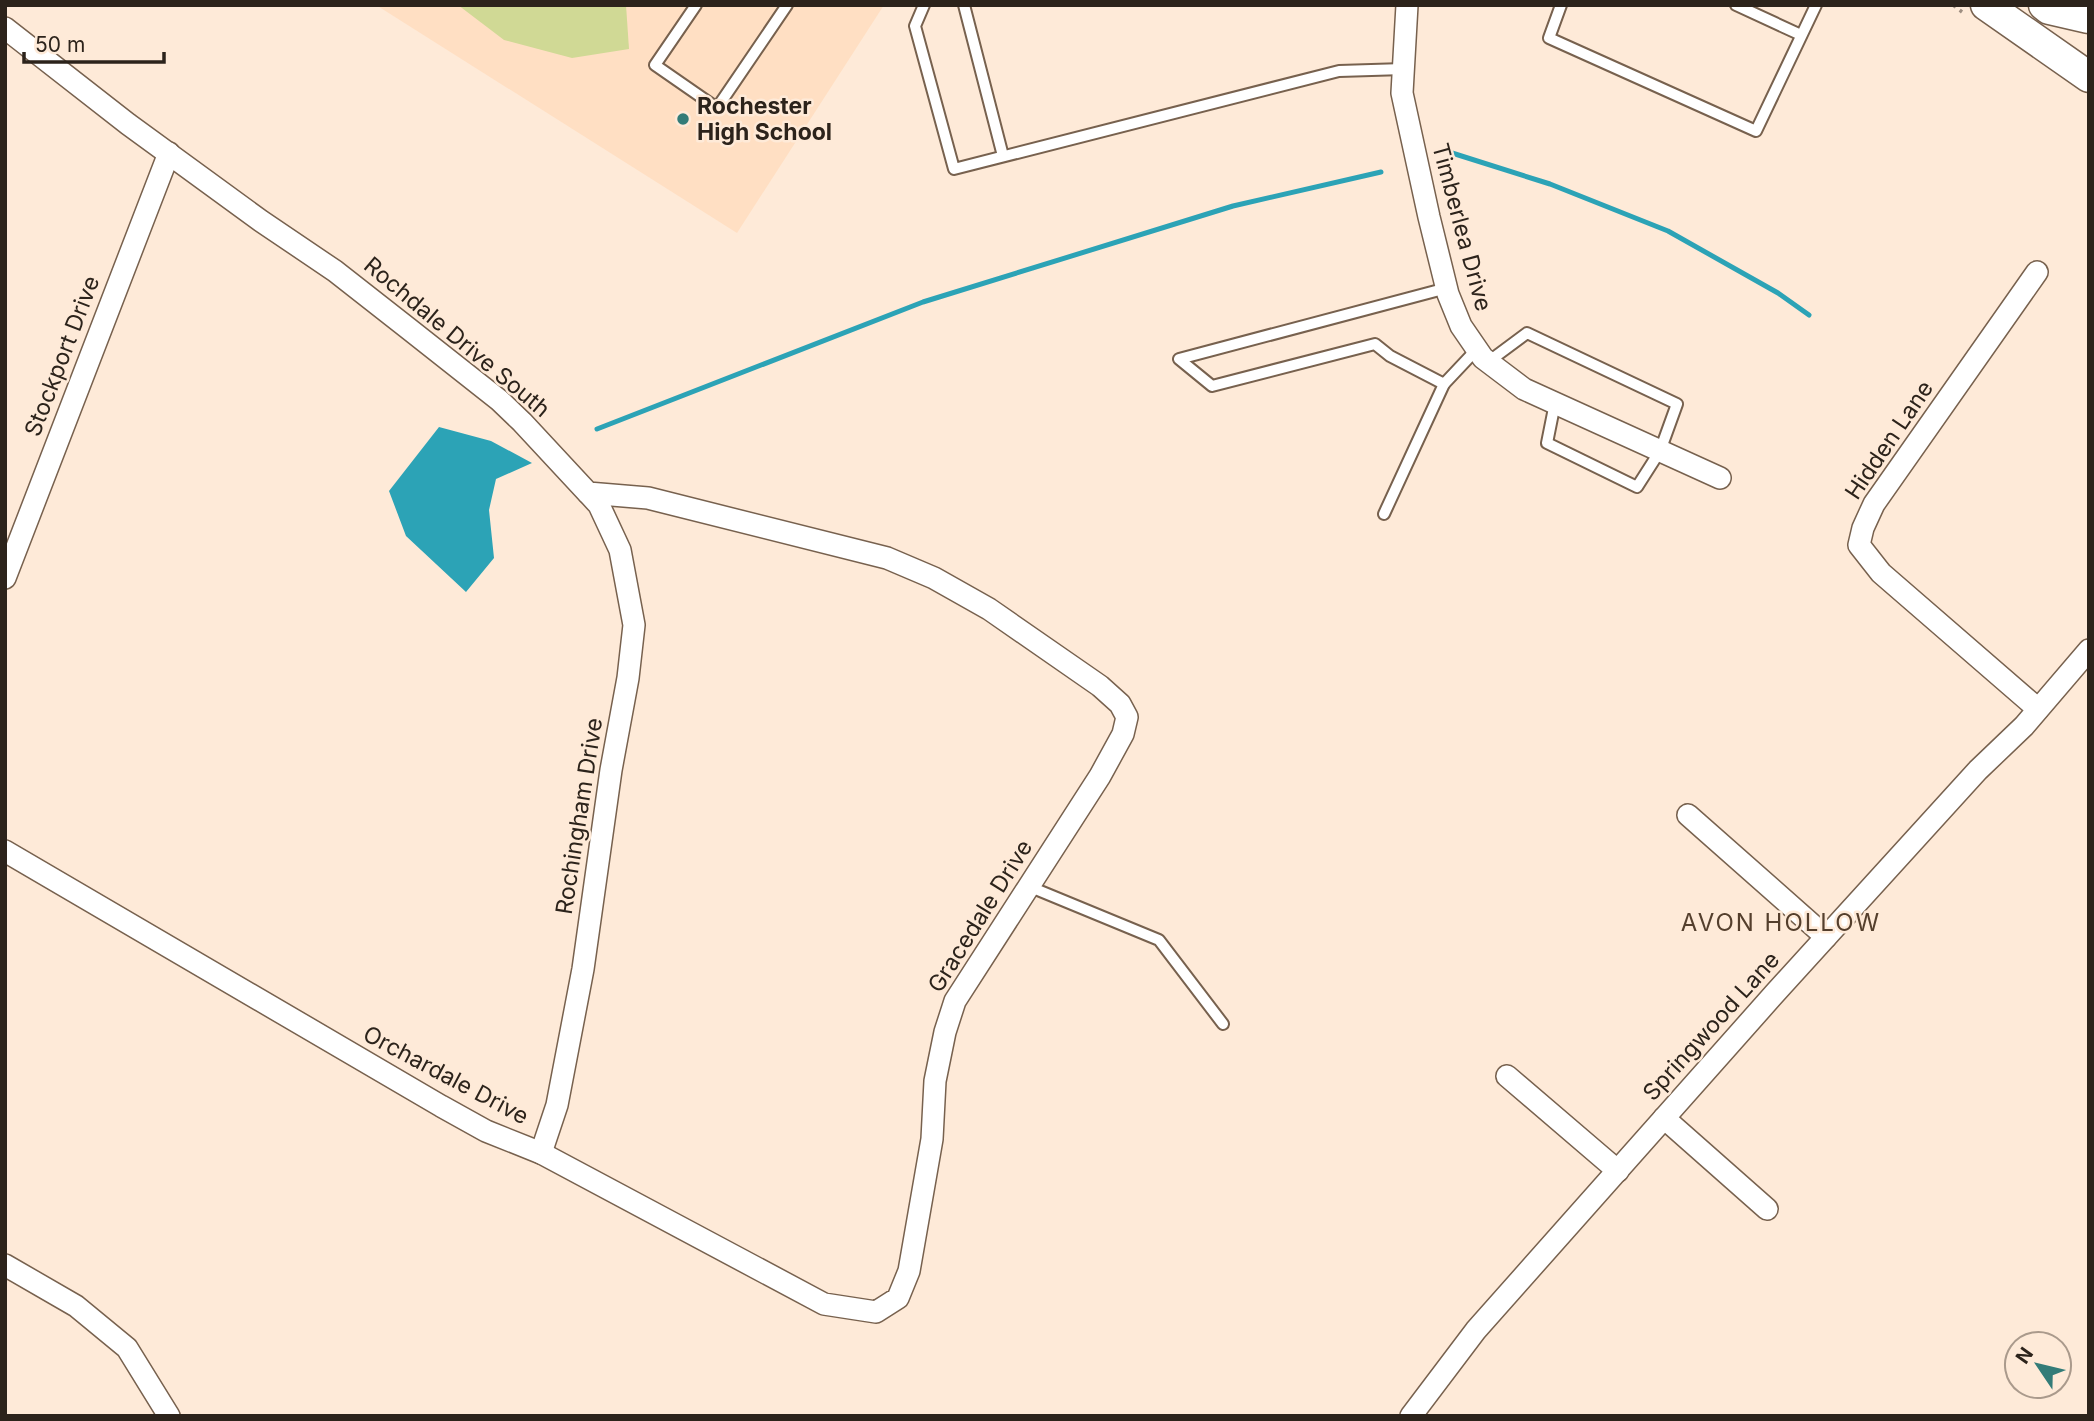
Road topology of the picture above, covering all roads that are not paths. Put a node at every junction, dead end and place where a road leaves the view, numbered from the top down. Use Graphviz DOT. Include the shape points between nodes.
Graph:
graph roads {
  1 [pos="696,5"];
  2 [pos="787,5"];
  3 [pos="923,5"];
  4 [pos="964,5"];
  5 [pos="1407,5"];
  6 [pos="1561,5"];
  7 [pos="1736,5"];
  8 [pos="1816,5"];
  9 [pos="1986,5"];
  10 [pos="2044,5"];
  11 [pos="2082,14"];
  12 [pos="5,28"];
  13 [pos="1801,35"];
  14 [pos="1404,69"];
  15 [pos="2089,77"];
  16 [pos="169,153"];
  17 [pos="1003,156"];
  18 [pos="2037,272"];
  19 [pos="1447,288"];
  20 [pos="1483,355"];
  21 [pos="1444,384"];
  22 [pos="1555,402"];
  23 [pos="1660,451"];
  24 [pos="1720,478"];
  25 [pos="588,493"];
  26 [pos="1384,514"];
  27 [pos="5,578"];
  28 [pos="2089,650"];
  29 [pos="2038,709"];
  30 [pos="1688,815"];
  31 [pos="5,851"];
  32 [pos="1028,886"];
  33 [pos="1826,937"];
  34 [pos="1223,1024"];
  35 [pos="1507,1076"];
  36 [pos="1664,1118"];
  37 [pos="541,1153"];
  38 [pos="1618,1171"];
  39 [pos="1767,1209"];
  40 [pos="5,1265"];
  41 [pos="876,1312"];
  42 [pos="169,1416"];
  43 [pos="1411,1416"];
  1 -- 2 [label="lane" via="655,65 717,108"];
  3 -- 17 [label="lane" via="915,26 954,169"];
  4 -- 17 [label="lane"];
  5 -- 14 [label="street, Timberlea Drive"];
  6 -- 13 [label="lane" via="1549,38 1756,131"];
  7 -- 13 [label="lane"];
  8 -- 13 [label="lane"];
  9 -- 15 [label="main road"];
  10 -- 11 [label="main road"];
  12 -- 16 [label="street, Rochdale Drive South"];
  14 -- 17 [label="lane" via="1339,71"];
  14 -- 19 [label="street, Timberlea Drive" via="1402,93"];
  16 -- 25 [label="street, Rochdale Drive South" via="335,271 499,400"];
  16 -- 27 [label="street, Stockport Drive"];
  18 -- 29 [label="street, Hidden Lane" via="1874,504 1859,545 1881,573"];
  19 -- 20 [label="street, Timberlea Drive" via="1461,326"];
  19 -- 21 [label="lane" via="1179,359 1212,386 1375,344"];
  20 -- 21 [label="lane"];
  20 -- 22 [label="street, Timberlea Drive" via="1524,388"];
  20 -- 23 [label="lane" via="1527,333 1677,404"];
  21 -- 26 [label="lane"];
  22 -- 23 [label="street, Timberlea Drive"];
  22 -- 23 [label="lane" via="1547,443 1637,487"];
  23 -- 24 [label="street, Timberlea Drive"];
  25 -- 32 [label="street, Gracedale Drive" via="648,498 887,558 989,609 1100,686 1127,717 1123,734"];
  25 -- 37 [label="street, Rochingham Drive" via="599,505 620,550 634,625 583,969 557,1105"];
  28 -- 29 [label="street, Springwood Lane"];
  29 -- 33 [label="street, Springwood Lane"];
  30 -- 33 [label="street"];
  31 -- 37 [label="street, Orchardale Drive" via="441,1106"];
  32 -- 34 [label="lane" via="1159,940"];
  32 -- 41 [label="street, Gracedale Drive" via="955,1001 935,1081 932,1139 909,1271 898,1298"];
  33 -- 36 [label="street, Springwood Lane"];
  35 -- 38 [label="street"];
  36 -- 38 [label="street, Springwood Lane"];
  36 -- 39 [label="street"];
  37 -- 41 [label="street, Orchardale Drive" via="824,1304"];
  38 -- 43 [label="street, Springwood Lane" via="1476,1330"];
  40 -- 42 [label="street" via="76,1306 127,1349"];
}
